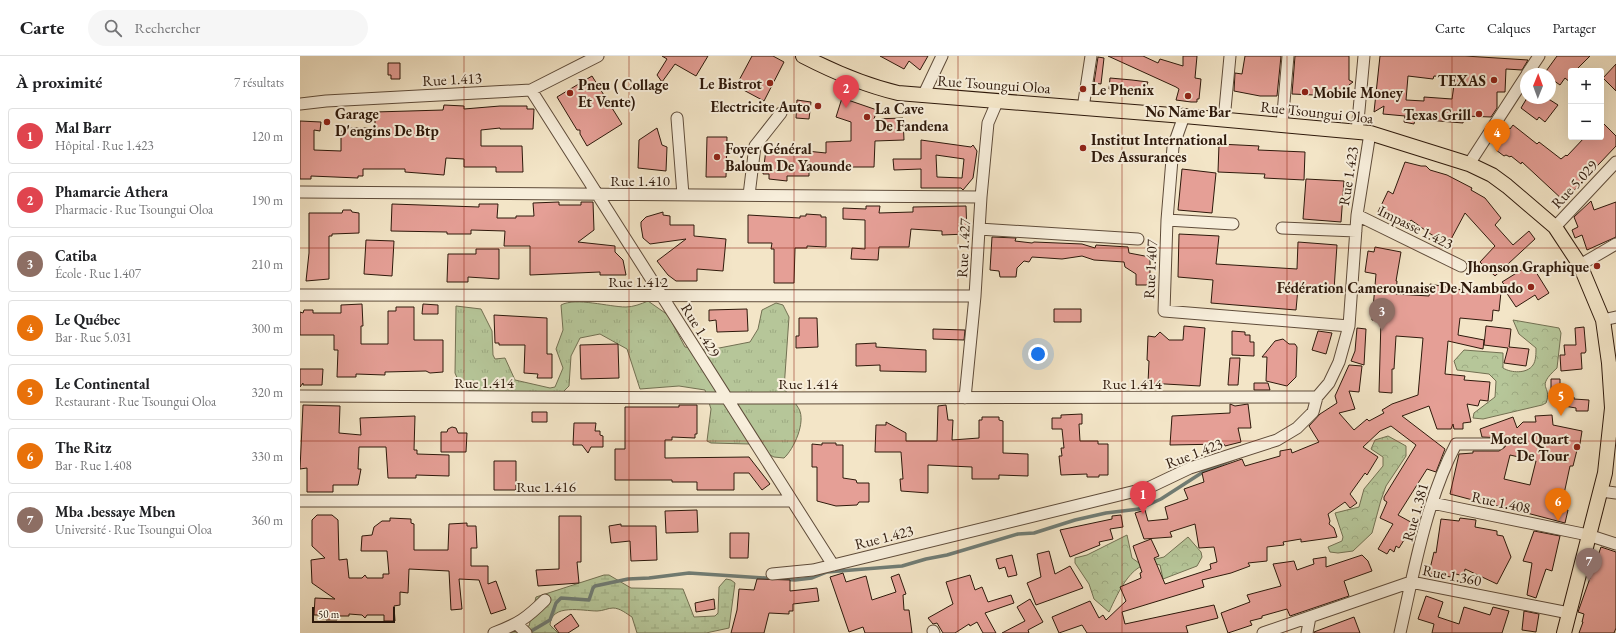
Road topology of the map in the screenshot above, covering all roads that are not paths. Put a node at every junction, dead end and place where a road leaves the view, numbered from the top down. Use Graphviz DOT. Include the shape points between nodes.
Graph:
graph roads {
  1 [pos="598,56"];
  2 [pos="803,56"];
  3 [pos="942,56"];
  4 [pos="1091,56"];
  5 [pos="1230,56"];
  6 [pos="1288,56"];
  7 [pos="1364,56"];
  8 [pos="1539,56"];
  9 [pos="1531,68"];
  10 [pos="1520,84"];
  11 [pos="531,90"];
  12 [pos="923,96"];
  13 [pos="997,102"];
  14 [pos="300,104"];
  15 [pos="1083,108"];
  16 [pos="781,113"];
  17 [pos="1184,116"];
  18 [pos="677,118"];
  19 [pos="1224,120"];
  20 [pos="1282,125"];
  21 [pos="1363,133"];
  22 [pos="1616,162"];
  23 [pos="1469,164"];
  24 [pos="300,192"];
  25 [pos="597,194"];
  26 [pos="683,195"];
  27 [pos="749,196"];
  28 [pos="981,197"];
  29 [pos="1357,214"];
  30 [pos="1168,220"];
  31 [pos="1233,224"];
  32 [pos="1555,227"];
  33 [pos="1282,228"];
  34 [pos="979,229"];
  35 [pos="1356,231"];
  36 [pos="1138,239"];
  37 [pos="1616,244"];
  38 [pos="1580,265"];
  39 [pos="1461,266"];
  40 [pos="300,295"];
  41 [pos="662,296"];
  42 [pos="975,296"];
  43 [pos="1610,318"];
  44 [pos="1349,326"];
  45 [pos="300,396"];
  46 [pos="1317,397"];
  47 [pos="727,398"];
  48 [pos="965,398"];
  49 [pos="1614,408"];
  50 [pos="1499,444"];
  51 [pos="1601,491"];
  52 [pos="1616,493"];
  53 [pos="300,501"];
  54 [pos="792,501"];
  55 [pos="1432,503"];
  56 [pos="1588,535"];
  57 [pos="1616,544"];
  58 [pos="832,565"];
  59 [pos="772,574"];
  60 [pos="1411,582"];
  61 [pos="545,600"];
  62 [pos="1569,613"];
  63 [pos="1310,617"];
  64 [pos="518,624"];
  65 [pos="494,633"];
  66 [pos="526,633"];
  67 [pos="1263,633"];
  68 [pos="1307,633"];
  69 [pos="1400,633"];
  70 [pos="1564,633"];
  1 -- 11 [label="street, Rue 1.413"];
  2 -- 12 [label="main road, Rue Tsoungui Oloa" via="845,77 870,86"];
  3 -- 12 [label="street"];
  4 -- 15 [label="street"];
  5 -- 19 [label="street"];
  6 -- 20 [label="street"];
  7 -- 21 [label="street, Rue 1.423"];
  8 -- 9 [label="street"];
  10 -- 23 [label="street"];
  11 -- 14 [label="street, Rue 1.413" via="326,100"];
  11 -- 25 [label="street, Rue 1.429"];
  12 -- 13 [label="main road, Rue Tsoungui Oloa"];
  13 -- 15 [label="main road, Rue Tsoungui Oloa"];
  13 -- 28 [label="street, Rue 1.427" via="988,124"];
  15 -- 17 [label="main road, Rue Tsoungui Oloa"];
  16 -- 27 [label="street" via="755,146"];
  17 -- 19 [label="main road, Rue Tsoungui Oloa"];
  17 -- 30 [label="street, Rue 1.407" via="1173,147"];
  18 -- 26 [label="street"];
  19 -- 20 [label="main road, Rue Tsoungui Oloa"];
  20 -- 21 [label="main road, Rue Tsoungui Oloa"];
  21 -- 23 [label="main road, Rue Tsoungui Oloa"];
  21 -- 29 [label="street, Rue 1.423"];
  22 -- 32 [label="street, Rue 5.029"];
  23 -- 32 [label="main road, Rue Tsoungui Oloa" via="1492,175"];
  24 -- 25 [label="street, Rue 1.410"];
  25 -- 26 [label="street, Rue 1.410"];
  25 -- 41 [label="street, Rue 1.429"];
  26 -- 27 [label="street, Rue 1.410"];
  27 -- 28 [label="street, Rue 1.410"];
  28 -- 34 [label="street, Rue 1.427"];
  29 -- 35 [label="street, Rue 1.423"];
  29 -- 39 [label="street, Impasse 1.423"];
  30 -- 31 [label="street"];
  30 -- 44 [label="street, Rue 1.407" via="1164,311"];
  32 -- 38 [label="main road, Rue Tsoungui Oloa"];
  33 -- 35 [label="street"];
  34 -- 36 [label="street"];
  34 -- 42 [label="street, Rue 1.427"];
  35 -- 44 [label="street, Rue 1.423"];
  37 -- 38 [label="street"];
  38 -- 43 [label="main road, Rue Tsoungui Oloa"];
  40 -- 41 [label="street, Rue 1.412"];
  41 -- 42 [label="street, Rue 1.412"];
  41 -- 47 [label="street, Rue 1.429"];
  42 -- 48 [label="street, Rue 1.427"];
  43 -- 49 [label="main road, Rue Tsoungui Oloa" via="1609,363"];
  44 -- 46 [label="street, Rue 1.423" via="1339,362 1329,383"];
  45 -- 47 [label="street, Rue 1.414"];
  46 -- 48 [label="street, Rue 1.414"];
  46 -- 58 [label="street, Rue 1.423" via="1313,412 1308,418 1277,440 1190,468 1148,488"];
  47 -- 48 [label="street, Rue 1.414"];
  47 -- 54 [label="street, Rue 1.429"];
  49 -- 51 [label="main road, Rue Tsoungui Oloa"];
  50 -- 55 [label="street, Rue 1.381" via="1456,444 1440,476"];
  51 -- 52 [label="street"];
  51 -- 56 [label="main road, Rue Tsoungui Oloa"];
  53 -- 54 [label="street, Rue 1.416"];
  54 -- 58 [label="street, Rue 1.429"];
  55 -- 56 [label="street, Rue 1.408"];
  55 -- 60 [label="street, Rue 1.381"];
  56 -- 57 [label="street, Rue 1.408"];
  56 -- 62 [label="main road, Rue Tsoungui Oloa"];
  58 -- 59 [label="street, Rue 1.423" via="813,570"];
  60 -- 62 [label="street, Rue 1.360"];
  60 -- 63 [label="street, Rue 1.360"];
  60 -- 69 [label="street, Rue 1.381"];
  61 -- 64 [label="street"];
  62 -- 70 [label="main road, Rue Tsoungui Oloa"];
  63 -- 67 [label="street, Rue 1.360"];
  63 -- 68 [label="street"];
  64 -- 65 [label="street"];
  64 -- 66 [label="street"];
}
